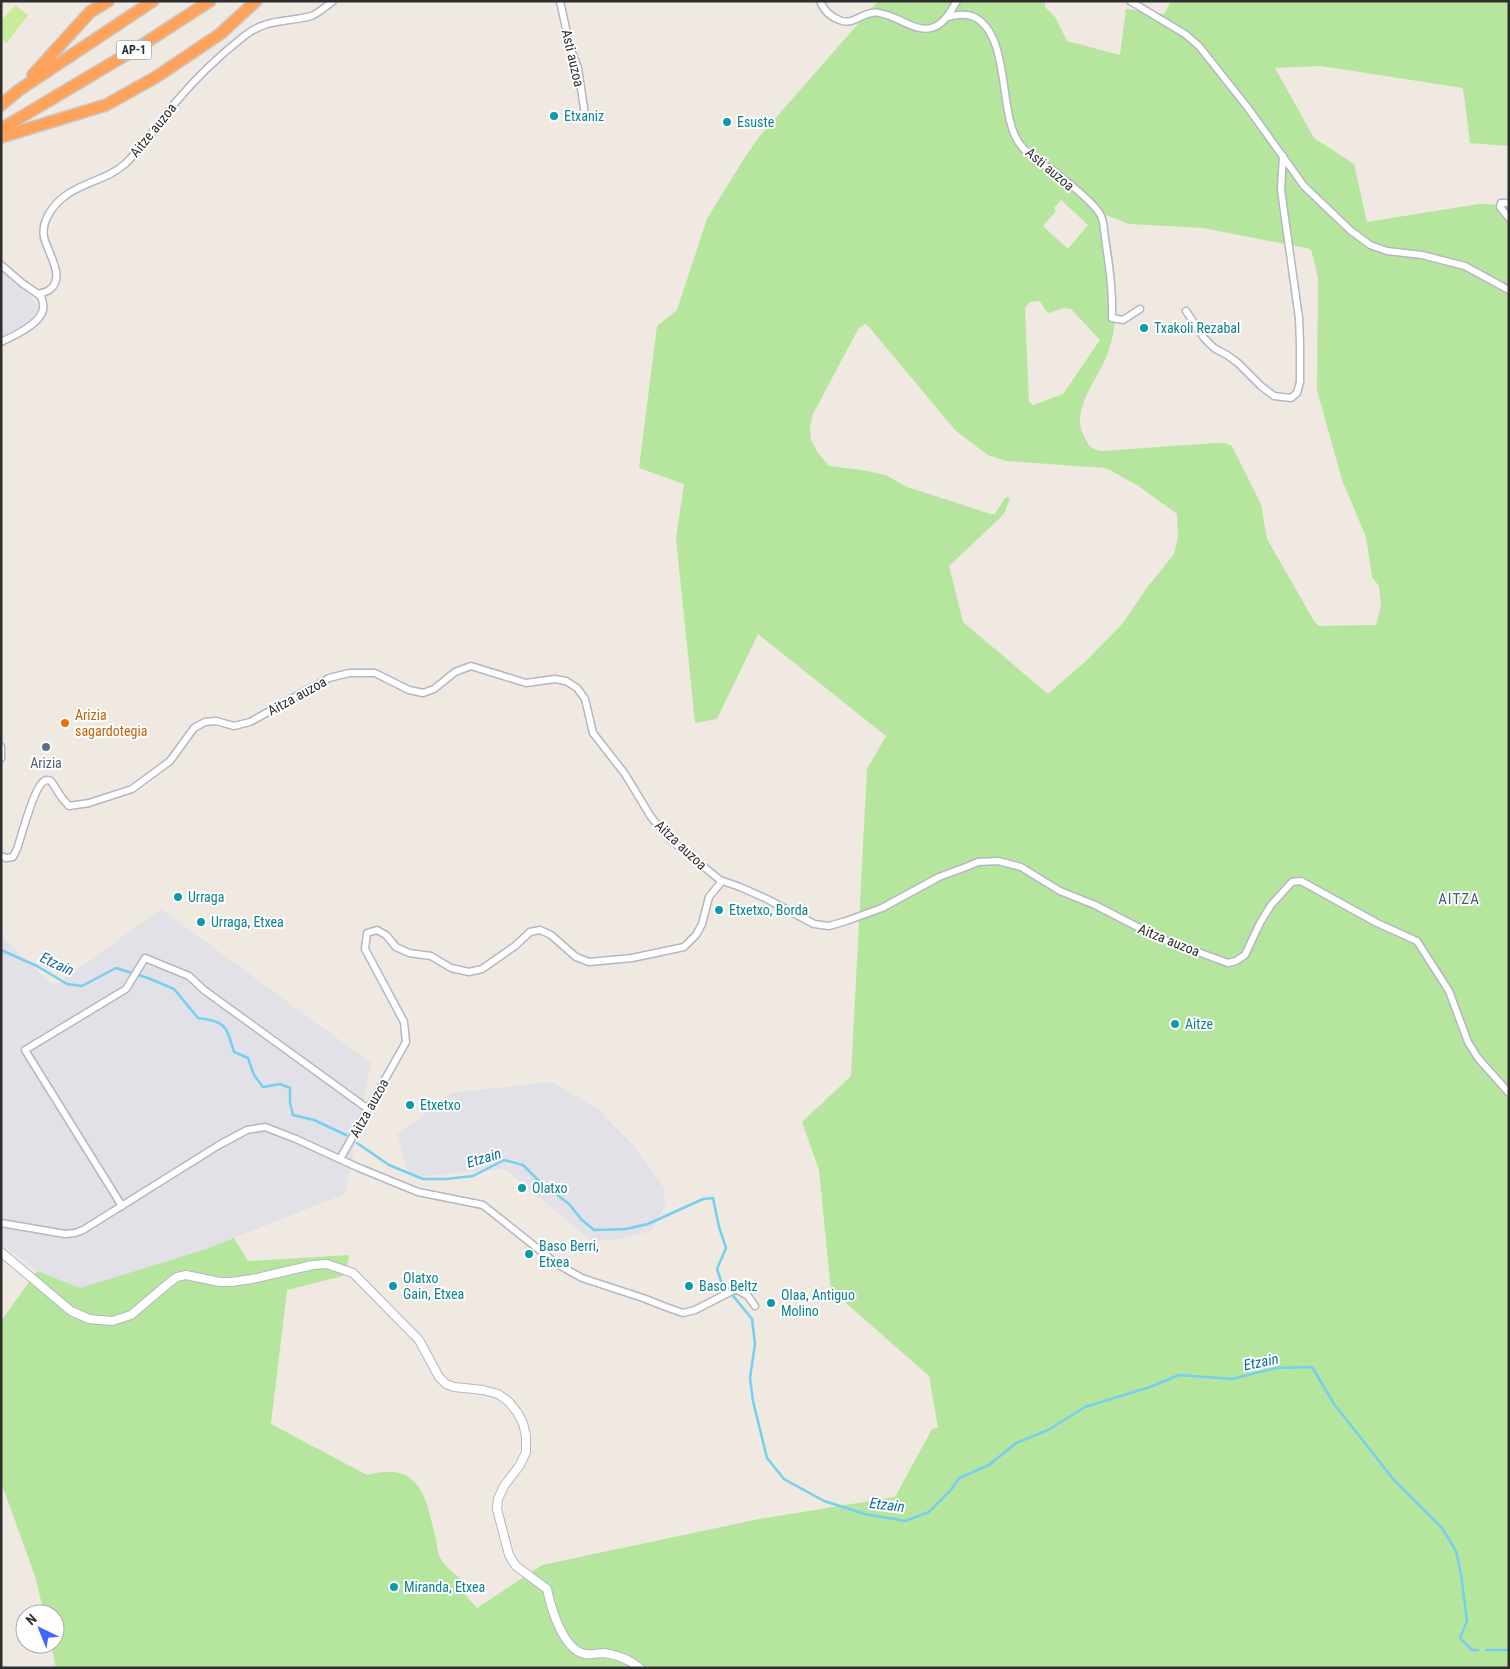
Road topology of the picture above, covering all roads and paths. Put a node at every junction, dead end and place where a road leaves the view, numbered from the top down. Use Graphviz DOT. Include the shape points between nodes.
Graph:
graph roads {
  1 [pos="108,1"];
  2 [pos="153,1"];
  3 [pos="210,1"];
  4 [pos="256,1"];
  5 [pos="333,1"];
  6 [pos="560,1"];
  7 [pos="820,1"];
  8 [pos="957,1"];
  9 [pos="1130,1"];
  10 [pos="947,16"];
  11 [pos="18,90"];
  12 [pos="1,105"];
  13 [pos="585,115"];
  14 [pos="1,130"];
  15 [pos="1,137"];
  16 [pos="1283,156"];
  17 [pos="1509,203"];
  18 [pos="1509,218"];
  19 [pos="1,265"];
  20 [pos="1509,290"];
  21 [pos="38,294"];
  22 [pos="1140,309"];
  23 [pos="1186,310"];
  24 [pos="1,342"];
  25 [pos="1,746"];
  26 [pos="1,758"];
  27 [pos="1,856"];
  28 [pos="722,881"];
  29 [pos="1509,1093"];
  30 [pos="368,1109"];
  31 [pos="340,1159"];
  32 [pos="122,1206"];
  33 [pos="1,1223"];
  34 [pos="1,1252"];
  35 [pos="755,1306"];
  36 [pos="640,1668"];
  1 -- 11 [label="highway" via="90,12"];
  2 -- 11 [label="highway, AP-1"];
  3 -- 14 [label="highway, AP-1"];
  4 -- 15 [label="highway" via="220,34 156,77 106,105"];
  5 -- 21 [label="street, Aitze auzoa" via="313,16 269,22 243,37 188,88 125,164 105,177 73,190 53,206 44,224 44,237 56,276 49,290"];
  6 -- 13 [label="street, Asti auzoa" via="578,68"];
  7 -- 10 [label="street" via="828,14 851,22 872,13 884,14 922,29 942,24"];
  8 -- 10 [label="street"];
  9 -- 16 [label="street" via="1199,46"];
  10 -- 22 [label="street, Asti auzoa" via="974,17 986,28 1003,72 1010,122 1019,143 1059,175 1101,216 1110,269 1112,318 1123,320"];
  11 -- 12 [label="highway, AP-1"];
  16 -- 20 [label="street" via="1321,204 1370,245 1465,266"];
  16 -- 23 [label="street" via="1281,190 1299,318 1300,382 1297,393 1291,398 1274,396 1238,363 1214,348"];
  17 -- 18 [label="street" via="1501,203 1500,207"];
  19 -- 21 [label="street"];
  21 -- 24 [label="street" via="42,296 44,308 40,318"];
  25 -- 26 [label="street"];
  27 -- 28 [label="street, Aitza auzoa" via="13,857 41,783 45,780 51,781 69,806 89,803 132,789 170,761 194,728 205,722 234,726 250,722 329,678 349,673 375,673 409,690 423,693 470,666 526,683 555,679 576,688 585,700 593,733 625,774 651,817 671,840"];
  28 -- 29 [label="street, Aitza auzoa" via="767,899 814,924 828,926 882,908 939,877 978,862 998,861 1021,867 1060,891 1157,937 1228,963 1245,955 1272,905 1292,882 1301,881 1417,941 1449,991 1468,1042"];
  28 -- 30 [label="street, Aitza auzoa" via="708,897 696,935 684,947 632,958 589,962 576,957 552,935 540,930 530,932 482,968 468,972 451,968 431,956 408,953 377,930 367,933 365,949 404,1022 406,1042"];
  30 -- 31 [label="street, Aitza auzoa"];
  30 -- 32 [label="street" via="188,976 145,958 126,989 25,1050"];
  31 -- 32 [label="street" via="265,1127 248,1130"];
  31 -- 35 [label="street" via="418,1192 483,1205 556,1264 582,1278 683,1313 735,1290 748,1296"];
  32 -- 33 [label="street" via="75,1233"];
  34 -- 36 [label="street" via="71,1310 89,1318 112,1321 130,1315 170,1282 186,1275 231,1282 327,1264 353,1273 419,1340 446,1384 498,1394 517,1412 526,1436 526,1452 520,1466 504,1486 497,1510 509,1555 516,1566 547,1589 566,1642 575,1651 626,1658"];
}
